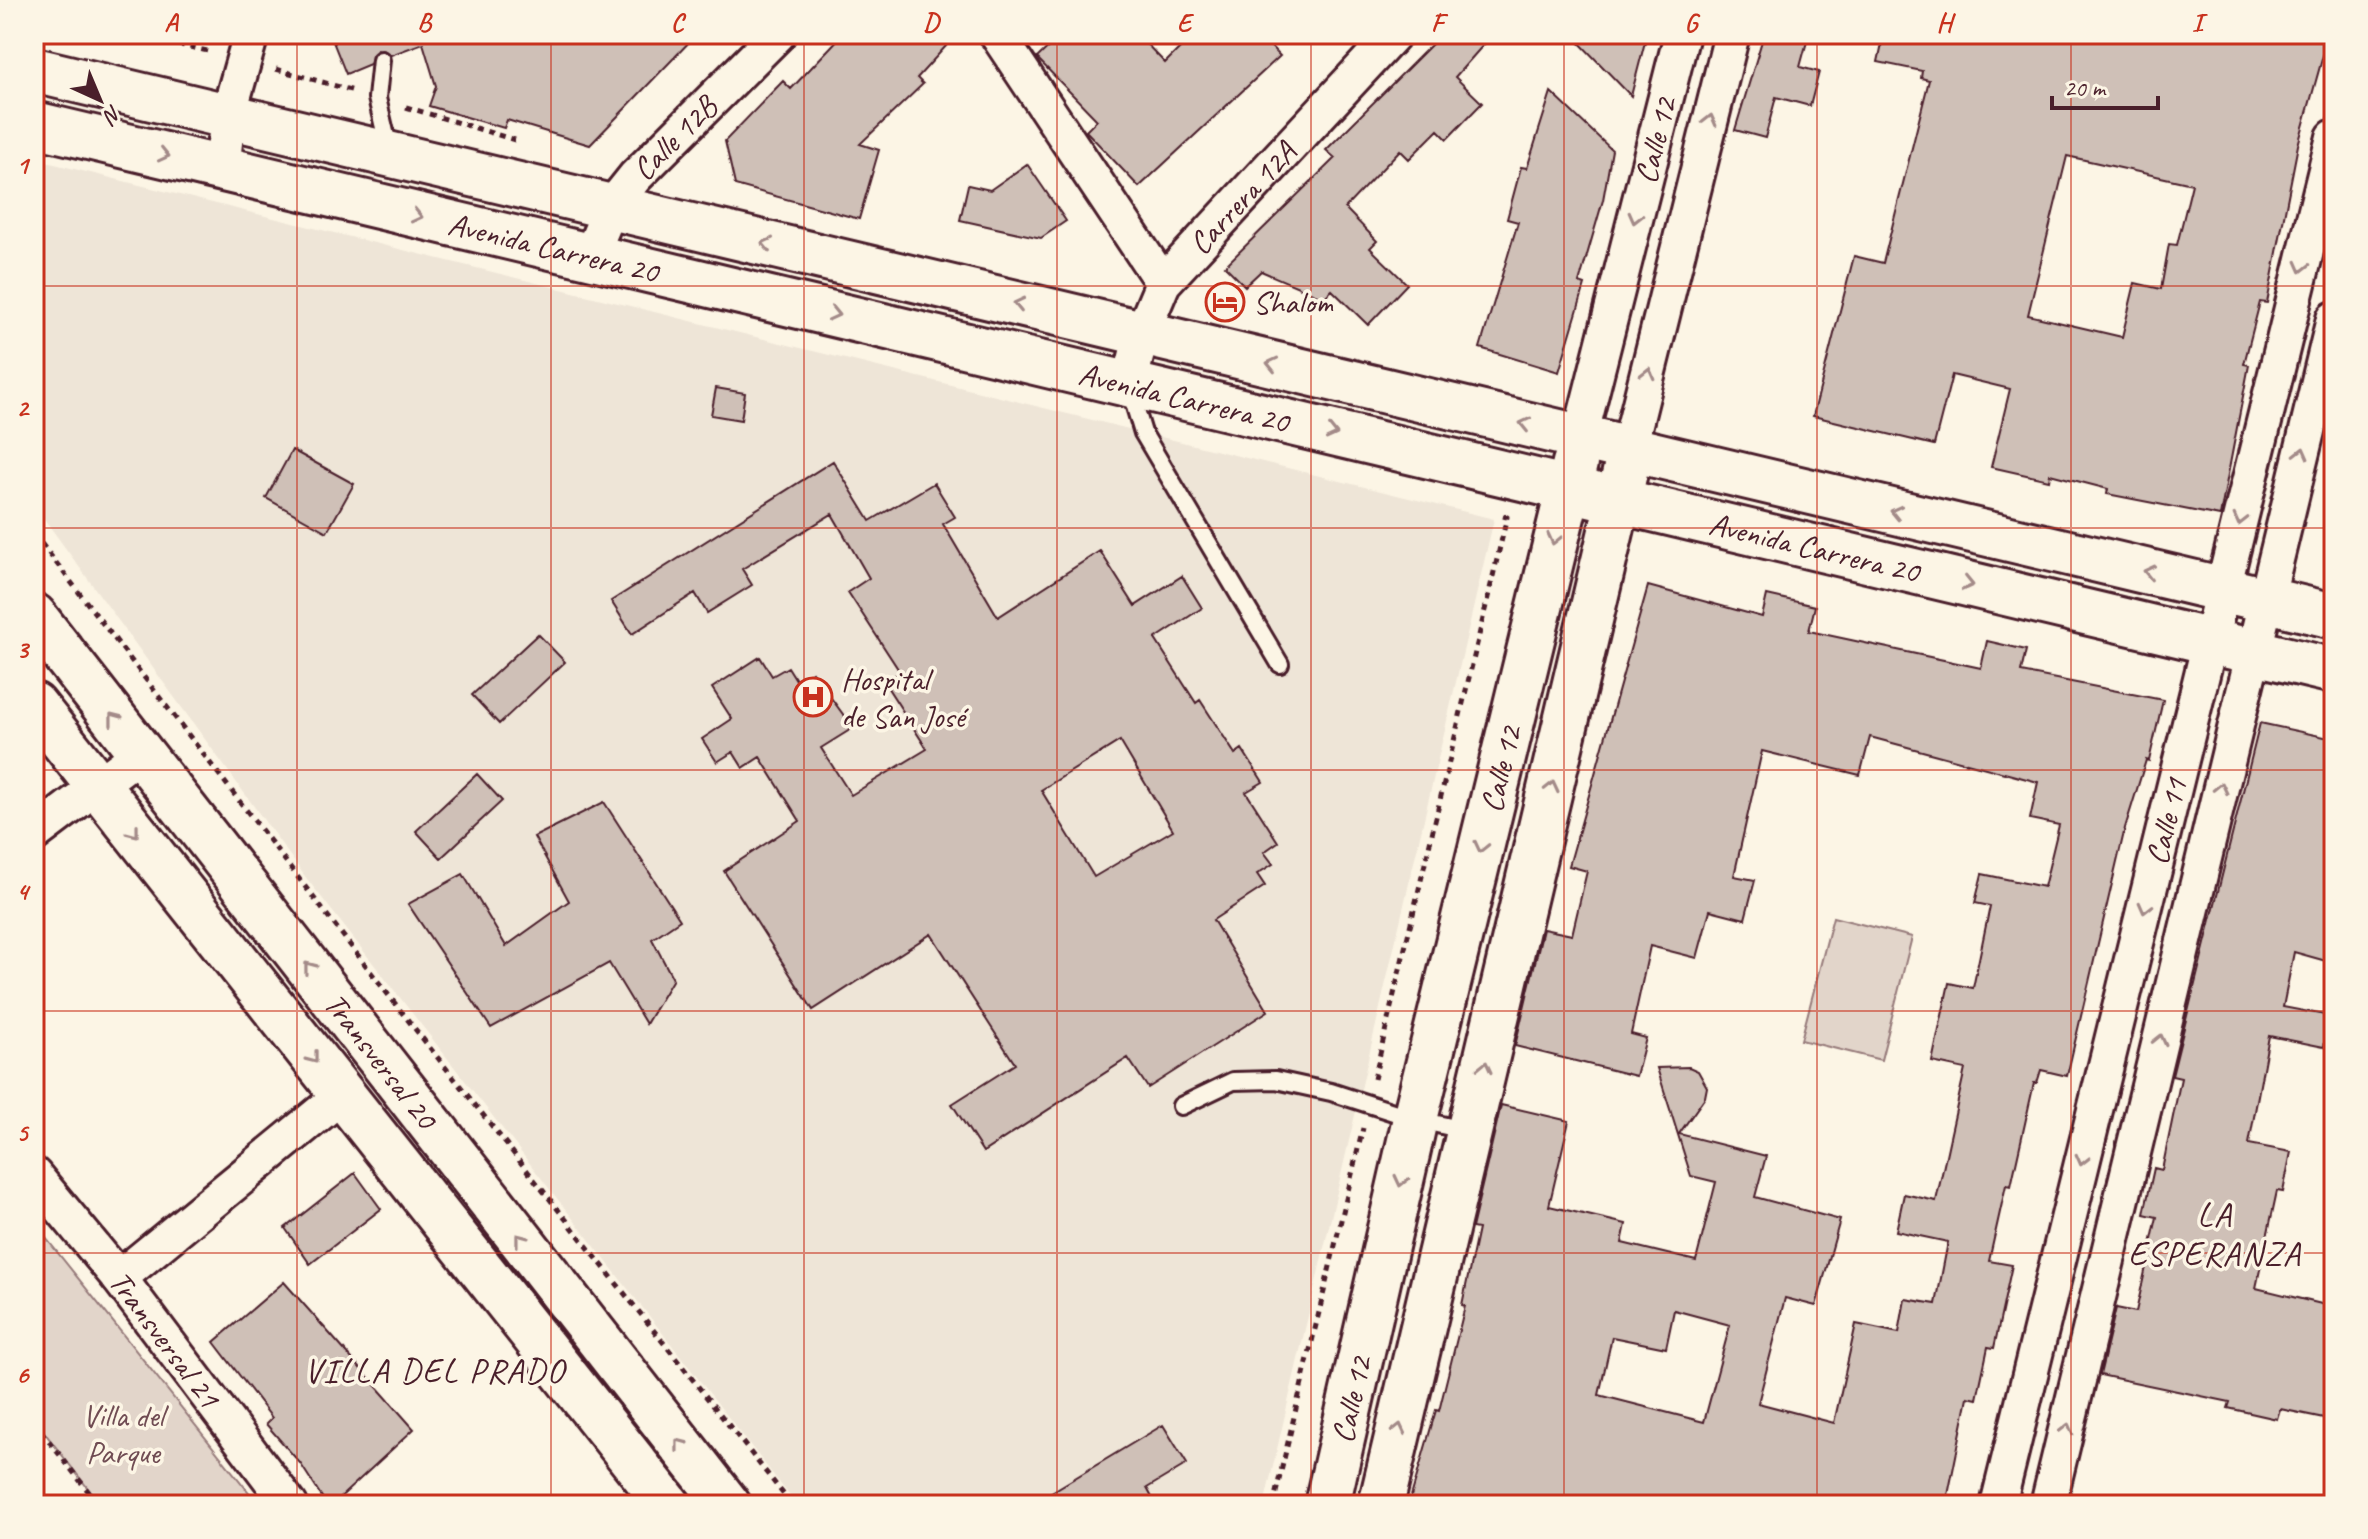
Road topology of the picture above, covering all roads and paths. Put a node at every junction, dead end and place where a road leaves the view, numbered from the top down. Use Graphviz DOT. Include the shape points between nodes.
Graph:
graph roads {
  1 [pos="251,34"];
  2 [pos="778,34"];
  3 [pos="997,34"];
  4 [pos="1394,34"];
  5 [pos="1682,34"];
  6 [pos="1732,34"];
  7 [pos="381,60"];
  8 [pos="34,70"];
  9 [pos="228,116"];
  10 [pos="34,124"];
  11 [pos="2334,137"];
  12 [pos="390,155"];
  13 [pos="222,169"];
  14 [pos="611,207"];
  15 [pos="590,257"];
  16 [pos="1163,283"];
  17 [pos="2334,319"];
  18 [pos="1142,333"];
  19 [pos="1129,385"];
  20 [pos="1580,437"];
  21 [pos="1629,448"];
  22 [pos="1570,489"];
  23 [pos="1620,501"];
  24 [pos="1507,517"];
  25 [pos="34,534"];
  26 [pos="2223,589"];
  27 [pos="2266,600"];
  28 [pos="34,616"];
  29 [pos="2334,616"];
  30 [pos="2210,641"];
  31 [pos="2254,652"];
  32 [pos="1280,664"];
  33 [pos="2334,671"];
  34 [pos="34,705"];
  35 [pos="141,753"];
  36 [pos="98,785"];
  37 [pos="34,834"];
  38 [pos="2101,1085"];
  39 [pos="342,1095"];
  40 [pos="2147,1096"];
  41 [pos="1368,1103"];
  42 [pos="1181,1106"];
  43 [pos="1415,1119"];
  44 [pos="1470,1131"];
  45 [pos="34,1175"];
  46 [pos="119,1278"];
  47 [pos="34,1422"];
  48 [pos="99,1505"];
  49 [pos="290,1505"];
  50 [pos="668,1505"];
  51 [pos="728,1505"];
  52 [pos="792,1505"];
  53 [pos="1273,1505"];
  54 [pos="1327,1505"];
  55 [pos="1381,1505"];
  56 [pos="1998,1505"];
  57 [pos="2048,1505"];
  1 -- 9 [label="street"];
  2 -- 14 [label="street, Calle 12B"];
  3 -- 16 [label="street"];
  4 -- 16 [label="street, Carrera 12A"];
  5 -- 20 [label="street, Calle 12, one-way"];
  21 -- 6 [label="street, Calle 12, one-way"];
  7 -- 12 [label="lane" via="377,98"];
  8 -- 9 [label="main road, Avenida Carrera 20"];
  9 -- 12 [label="main road, Avenida Carrera 20"];
  9 -- 13 [label="street"];
  10 -- 13 [label="main road, Avenida Carrera 20, one-way"];
  11 -- 26 [label="street, Calle 11, one-way"];
  12 -- 14 [label="main road, Avenida Carrera 20"];
  13 -- 15 [label="main road, Avenida Carrera 20, one-way"];
  14 -- 15 [label="street, Calle 12B"];
  18 -- 14 [label="main road, Avenida Carrera 20, one-way"];
  15 -- 19 [label="main road, Avenida Carrera 20, one-way"];
  16 -- 18 [label="street, Carrera 12A"];
  27 -- 17 [label="street, Calle 11, one-way"];
  18 -- 19 [label="street, Carrera 12A"];
  20 -- 18 [label="main road, Avenida Carrera 20, one-way"];
  19 -- 22 [label="main road, Avenida Carrera 20, one-way"];
  19 -- 32 [label="lane" via="1143,433"];
  20 -- 21 [label="main road, Avenida Carrera 20"];
  20 -- 22 [label="main road, Calle 12"];
  21 -- 23 [label="main road, Calle 12"];
  26 -- 21 [label="main road, Avenida Carrera 20, one-way"];
  22 -- 23 [label="main road, Avenida Carrera 20"];
  22 -- 43 [label="main road, Calle 12, one-way"];
  23 -- 30 [label="main road, Avenida Carrera 20, one-way"];
  44 -- 23 [label="main road, Calle 12, one-way"];
  24 -- 41 [label="path"];
  25 -- 52 [label="path" via="400,1010"];
  26 -- 27 [label="main road, Avenida Carrera 20"];
  26 -- 30 [label="street, Calle 11"];
  27 -- 29 [label="main road, Avenida Carrera 20"];
  27 -- 31 [label="street, Calle 11"];
  35 -- 28 [label="main road, Transversal 20, one-way"];
  30 -- 31 [label="main road, Avenida Carrera 20"];
  30 -- 38 [label="street, Calle 11, one-way"];
  31 -- 33 [label="main road, Avenida Carrera 20"];
  40 -- 31 [label="street, Calle 11, one-way"];
  34 -- 36 [label="main road, Transversal 20"];
  35 -- 36 [label="street"];
  51 -- 35 [label="main road, Transversal 20, one-way"];
  36 -- 37 [label="street"];
  36 -- 39 [label="main road, Transversal 20, one-way"];
  38 -- 40 [label="street"];
  38 -- 56 [label="street, Calle 11, one-way"];
  39 -- 46 [label="street"];
  39 -- 50 [label="main road, Transversal 20"];
  57 -- 40 [label="street, Calle 11, one-way"];
  41 -- 42 [label="lane" via="1276,1080 1233,1081"];
  41 -- 43 [label="lane"];
  41 -- 53 [label="path"];
  43 -- 44 [label="lane"];
  43 -- 54 [label="main road, Calle 12, one-way"];
  55 -- 44 [label="main road, Calle 12, one-way"];
  45 -- 46 [label="street, Transversal 21"];
  46 -- 49 [label="street, Transversal 21"];
  47 -- 48 [label="path"];
}
